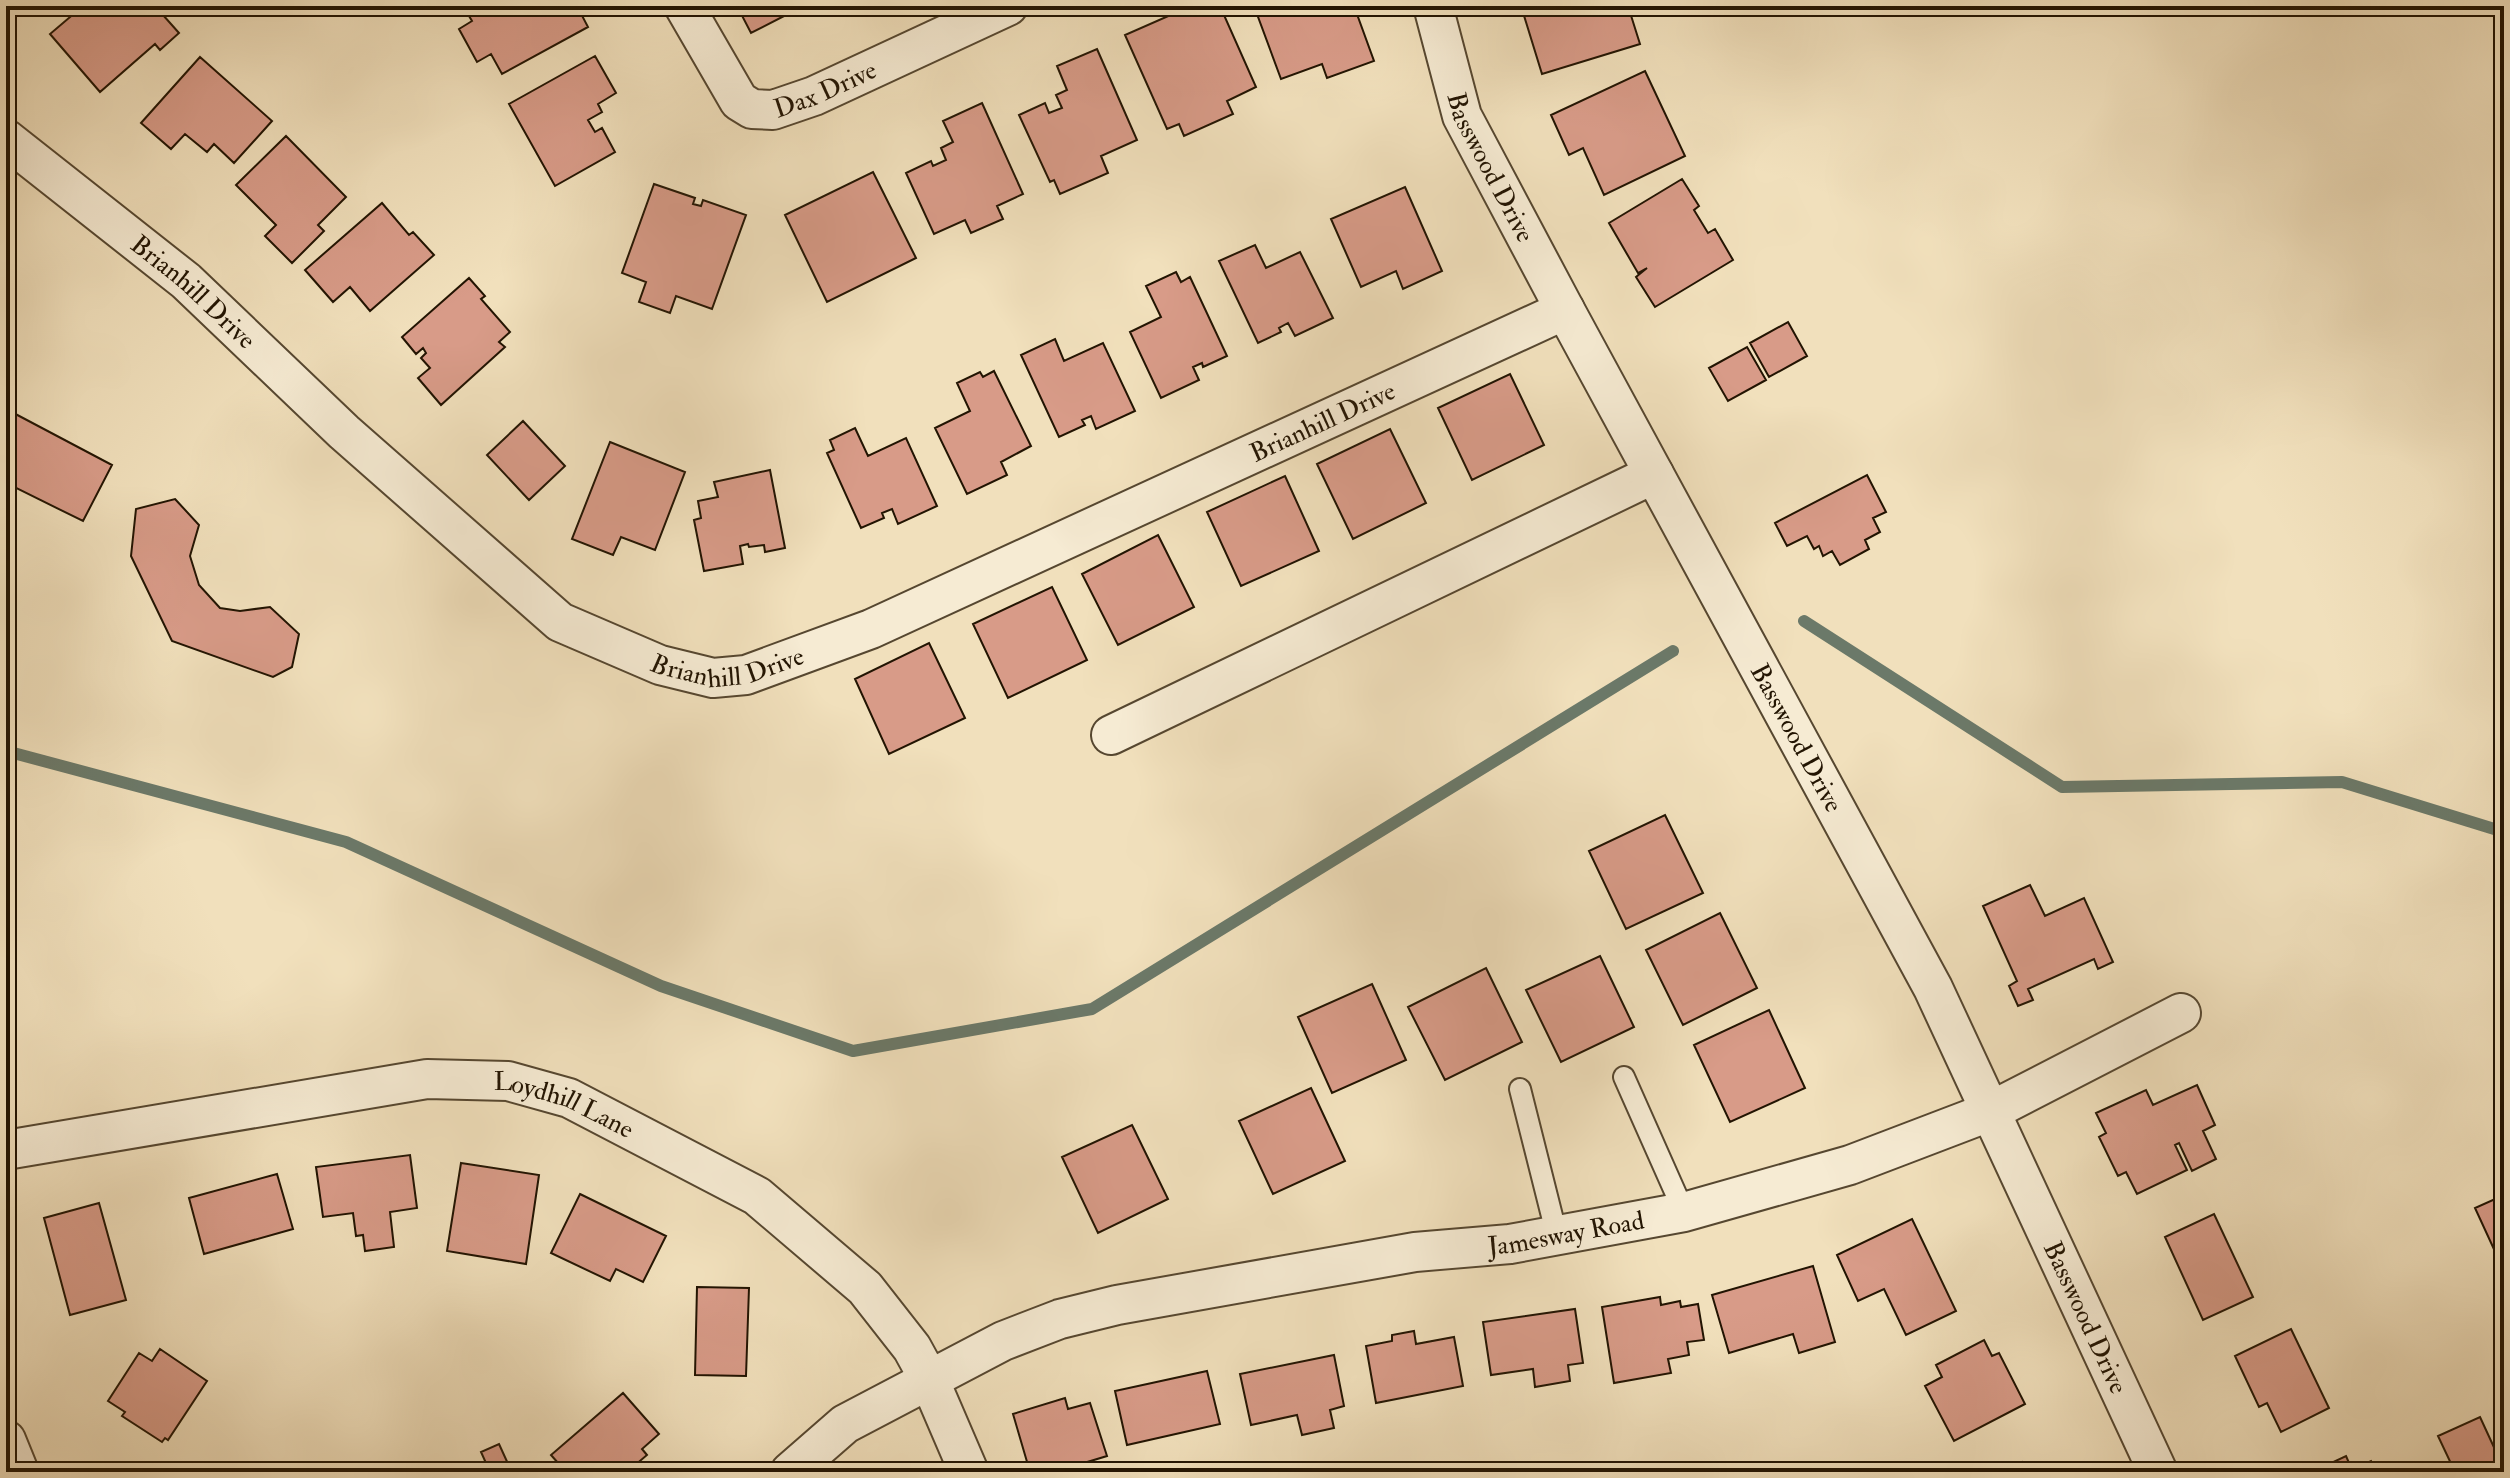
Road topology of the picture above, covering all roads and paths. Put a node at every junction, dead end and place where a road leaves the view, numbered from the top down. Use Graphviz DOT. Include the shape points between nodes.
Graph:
graph roads {
  1 [pos="684,6"];
  2 [pos="1008,6"];
  3 [pos="1433,6"];
  4 [pos="6,139"];
  5 [pos="1565,310"];
  6 [pos="1654,474"];
  7 [pos="1111,735"];
  8 [pos="2181,1013"];
  9 [pos="1624,1077"];
  10 [pos="1520,1089"];
  11 [pos="1989,1112"];
  12 [pos="6,1150"];
  13 [pos="1684,1212"];
  14 [pos="1557,1236"];
  15 [pos="929,1379"];
  16 [pos="6,1440"];
  17 [pos="19,1472"];
  18 [pos="790,1472"];
  19 [pos="969,1472"];
  20 [pos="2158,1472"];
  1 -- 2 [label="street, Dax Drive" via="739,101 752,109 773,110"];
  3 -- 5 [label="street, Basswood Drive" via="1462,116"];
  4 -- 5 [label="street, Brianhill Drive" via="186,281 344,432 560,622 660,665 713,678 746,675 871,629"];
  5 -- 6 [label="street, Basswood Drive"];
  6 -- 7 [label="street"];
  6 -- 11 [label="street, Basswood Drive" via="1933,988"];
  8 -- 11 [label="street, Jamesway Road"];
  9 -- 13 [label="lane"];
  10 -- 14 [label="lane"];
  11 -- 13 [label="street, Jamesway Road" via="1850,1165"];
  11 -- 20 [label="street, Basswood Drive"];
  12 -- 15 [label="street, Loydhill Lane" via="427,1079 508,1081 569,1098 757,1196 865,1288"];
  13 -- 14 [label="street, Jamesway Road"];
  14 -- 15 [label="street, Jamesway Road" via="1415,1252 1117,1305 1003,1341"];
  15 -- 18 [label="street, Jamesway Road" via="845,1424"];
  15 -- 19 [label="street, Loydhill Lane"];
  16 -- 17 [label="street"];
}
